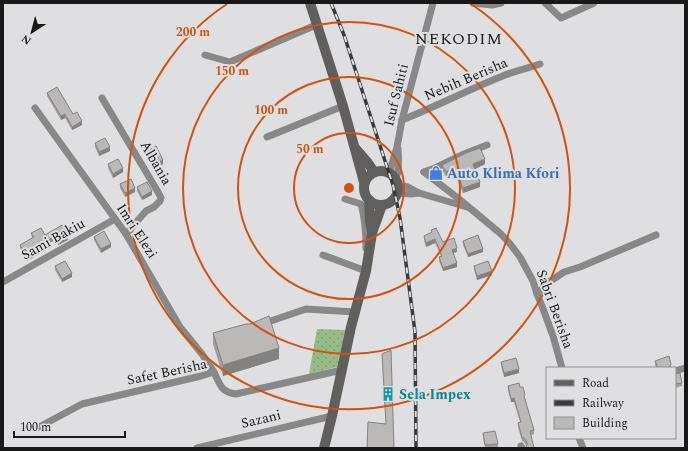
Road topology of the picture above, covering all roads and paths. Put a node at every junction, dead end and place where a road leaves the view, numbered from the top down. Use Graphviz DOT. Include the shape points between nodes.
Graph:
graph roads {
  1 [pos="310,3"];
  2 [pos="433,3"];
  3 [pos="473,3"];
  4 [pos="501,3"];
  5 [pos="545,3"];
  6 [pos="594,3"];
  7 [pos="316,25"];
  8 [pos="205,55"];
  9 [pos="540,64"];
  10 [pos="102,98"];
  11 [pos="343,106"];
  12 [pos="35,108"];
  13 [pos="402,120"];
  14 [pos="266,137"];
  15 [pos="487,145"];
  16 [pos="355,148"];
  17 [pos="374,172"];
  18 [pos="364,182"];
  19 [pos="395,183"];
  20 [pos="345,199"];
  21 [pos="365,202"];
  22 [pos="382,205"];
  23 [pos="470,208"];
  24 [pos="115,219"];
  25 [pos="372,233"];
  26 [pos="126,234"];
  27 [pos="656,235"];
  28 [pos="323,255"];
  29 [pos="364,270"];
  30 [pos="3,282"];
  31 [pos="537,294"];
  32 [pos="355,312"];
  33 [pos="254,327"];
  34 [pos="562,367"];
  35 [pos="342,370"];
  36 [pos="214,372"];
  37 [pos="332,416"];
  38 [pos="40,427"];
  39 [pos="196,448"];
  40 [pos="324,448"];
  1 -- 7 [label="street"];
  2 -- 13 [label="street, Isuf Sahiti"];
  3 -- 4 [label="street"];
  5 -- 6 [label="street" via="560,18"];
  7 -- 8 [label="street" via="230,62"];
  7 -- 11 [label="street"];
  9 -- 13 [label="street, Nebih Berisha" via="506,74"];
  10 -- 26 [label="street, Albania" via="161,198"];
  11 -- 14 [label="street"];
  11 -- 16 [label="street"];
  12 -- 24 [label="street, Imri Elezi"];
  13 -- 19 [label="street, Isuf Sahiti"];
  15 -- 23 [label="street, Sabri Berisha" via="424,172"];
  16 -- 17 [label="street"];
  16 -- 18 [label="street"];
  17 -- 18 [label="street"];
  17 -- 19 [label="street" via="384,171"];
  18 -- 21 [label="street"];
  19 -- 22 [label="street" via="395,198"];
  19 -- 23 [label="street, Sabri Berisha" via="411,194 419,193"];
  20 -- 21 [label="street"];
  21 -- 22 [label="street"];
  21 -- 25 [label="street"];
  21 -- 29 [label="street"];
  22 -- 25 [label="street"];
  23 -- 31 [label="street, Sabri Berisha" via="511,245 533,281"];
  24 -- 26 [label="street, Imri Elezi"];
  24 -- 30 [label="street, Sami Bakiu"];
  25 -- 29 [label="street"];
  26 -- 36 [label="street, Imri Elezi" via="180,327"];
  27 -- 31 [label="street" via="564,272"];
  28 -- 29 [label="street"];
  29 -- 32 [label="street"];
  31 -- 34 [label="street, Sabri Berisha"];
  32 -- 33 [label="street" via="306,309"];
  32 -- 35 [label="street"];
  35 -- 36 [label="street, Safet Berisha" via="236,394 223,390"];
  35 -- 37 [label="street"];
  36 -- 38 [label="street, Safet Berisha" via="82,404"];
  37 -- 39 [label="street, Sazani"];
  37 -- 40 [label="street"];
}
